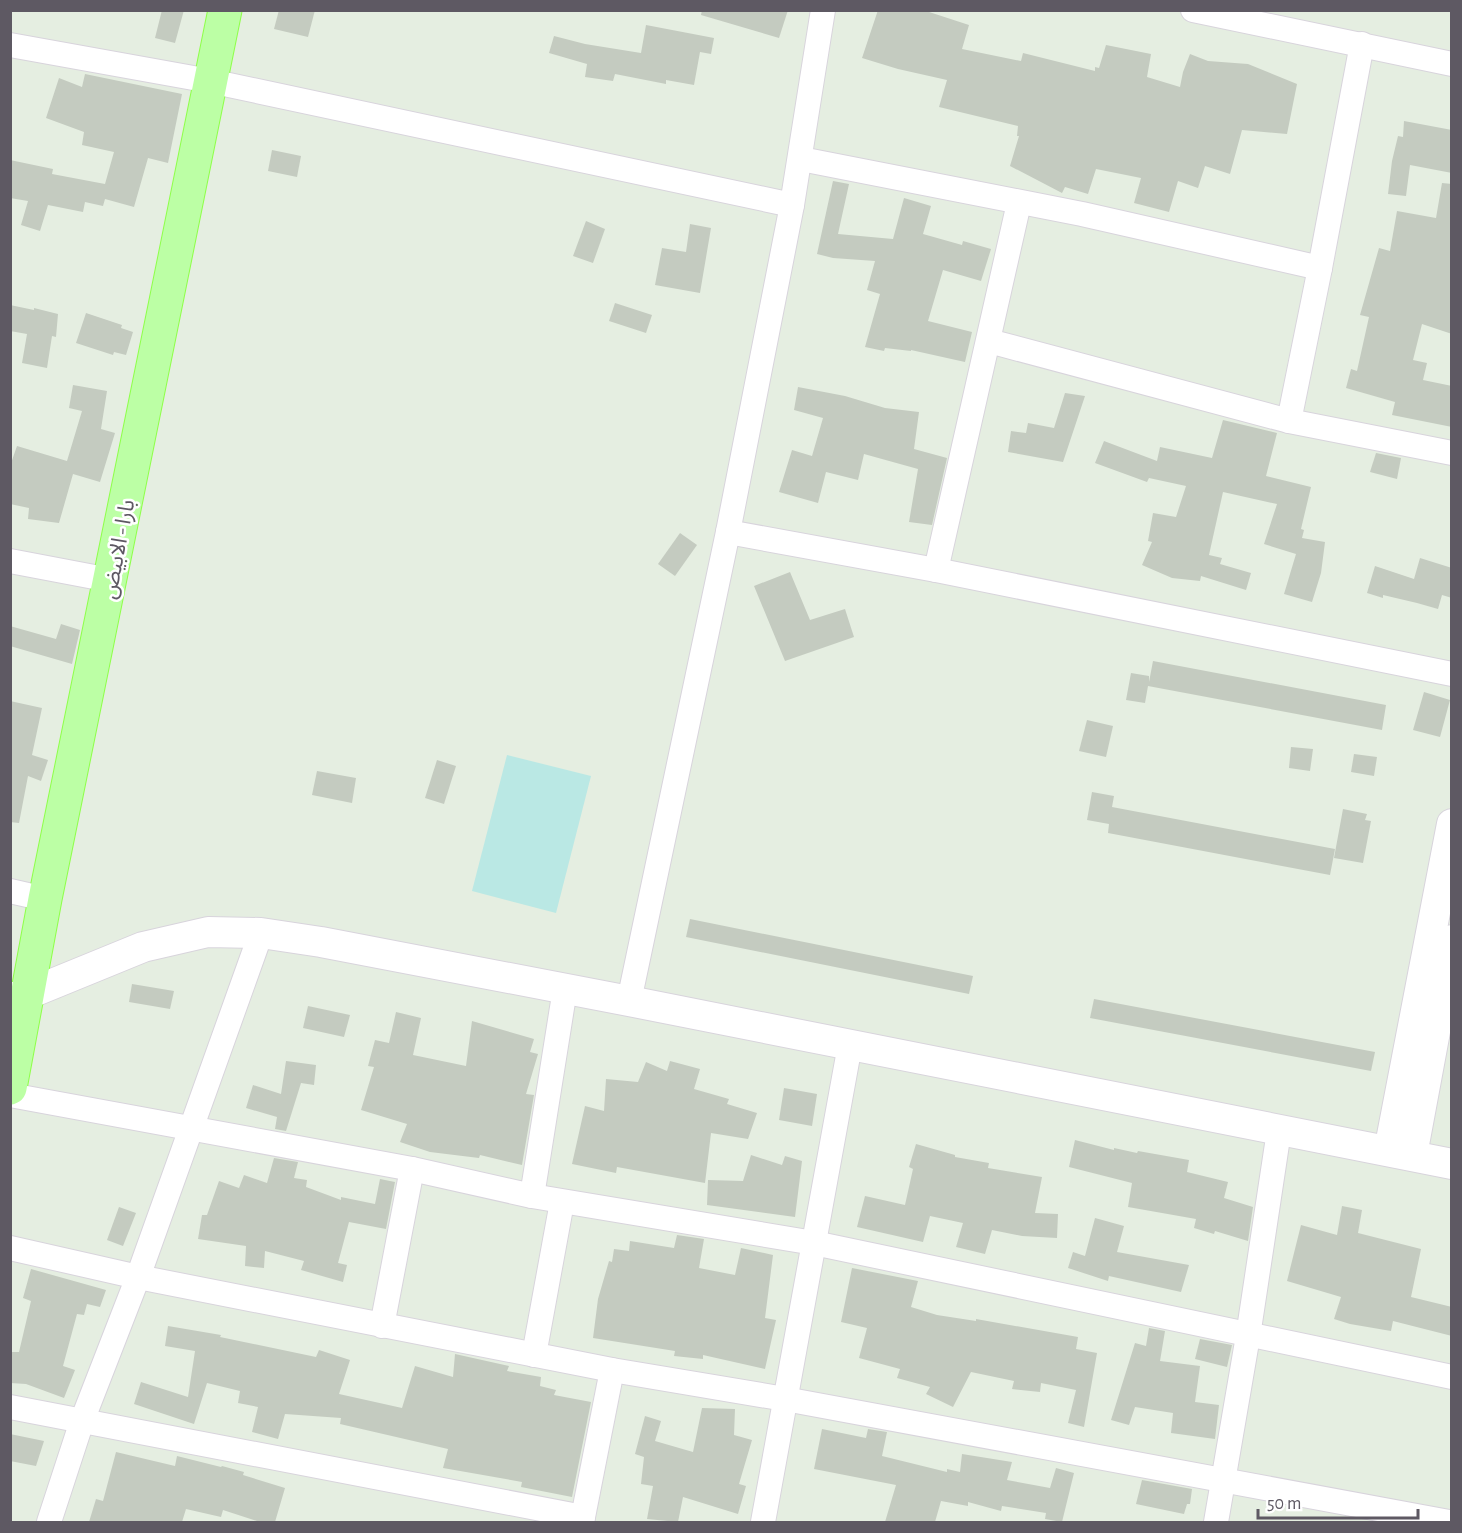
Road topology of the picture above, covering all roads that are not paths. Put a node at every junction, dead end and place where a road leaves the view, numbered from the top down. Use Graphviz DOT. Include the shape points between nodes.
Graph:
graph roads {
  1 [pos="225,10"];
  2 [pos="823,10"];
  3 [pos="1193,10"];
  4 [pos="1362,44"];
  5 [pos="10,45"];
  6 [pos="1452,64"];
  7 [pos="210,81"];
  8 [pos="801,159"];
  9 [pos="1018,202"];
  10 [pos="792,205"];
  11 [pos="1320,268"];
  12 [pos="989,340"];
  13 [pos="1289,421"];
  14 [pos="1452,453"];
  15 [pos="728,531"];
  16 [pos="10,561"];
  17 [pos="936,570"];
  18 [pos="110,580"];
  19 [pos="1452,674"];
  20 [pos="1452,824"];
  21 [pos="10,891"];
  22 [pos="45,898"];
  23 [pos="261,933"];
  24 [pos="1452,940"];
  25 [pos="565,989"];
  26 [pos="19,996"];
  27 [pos="629,1001"];
  28 [pos="850,1045"];
  29 [pos="10,1088"];
  30 [pos="10,1095"];
  31 [pos="190,1129"];
  32 [pos="1280,1131"];
  33 [pos="1400,1153"];
  34 [pos="1452,1164"];
  35 [pos="412,1169"];
  36 [pos="532,1196"];
  37 [pos="562,1202"];
  38 [pos="814,1243"];
  39 [pos="10,1248"];
  40 [pos="138,1277"];
  41 [pos="382,1326"];
  42 [pos="1248,1336"];
  43 [pos="534,1355"];
  44 [pos="612,1370"];
  45 [pos="1452,1377"];
  46 [pos="785,1400"];
  47 [pos="10,1407"];
  48 [pos="82,1420"];
  49 [pos="1224,1479"];
  50 [pos="582,1520"];
  51 [pos="49,1522"];
  52 [pos="763,1522"];
  53 [pos="1216,1522"];
  54 [pos="1449,1522"];
  1 -- 7 [label="main road, بارا - الابيض"];
  2 -- 8 [label="street"];
  3 -- 4 [label="street"];
  4 -- 6 [label="street"];
  4 -- 11 [label="street"];
  5 -- 7 [label="street"];
  7 -- 10 [label="street"];
  7 -- 18 [label="main road, بارا - الابيض"];
  8 -- 9 [label="street"];
  8 -- 10 [label="street"];
  9 -- 11 [label="street"];
  9 -- 12 [label="street"];
  10 -- 15 [label="street"];
  11 -- 13 [label="street"];
  12 -- 13 [label="street"];
  12 -- 17 [label="street"];
  13 -- 14 [label="street"];
  15 -- 17 [label="street"];
  15 -- 27 [label="street"];
  16 -- 18 [label="street"];
  17 -- 19 [label="street"];
  18 -- 22 [label="main road, بارا - الابيض"];
  20 -- 33 [label="street"];
  21 -- 22 [label="street"];
  22 -- 26 [label="main road, بارا - الابيض"];
  23 -- 25 [label="street"];
  23 -- 26 [label="street" via="208,932 143,947"];
  23 -- 31 [label="street"];
  24 -- 33 [label="street"];
  25 -- 27 [label="street"];
  25 -- 36 [label="street"];
  26 -- 29 [label="main road, بارا - الابيض"];
  27 -- 28 [label="street"];
  28 -- 32 [label="street"];
  28 -- 38 [label="street"];
  30 -- 31 [label="street"];
  31 -- 35 [label="street"];
  31 -- 40 [label="street"];
  32 -- 33 [label="street"];
  32 -- 42 [label="street"];
  33 -- 34 [label="street"];
  35 -- 36 [label="street"];
  35 -- 41 [label="street"];
  36 -- 37 [label="street"];
  37 -- 38 [label="street"];
  37 -- 43 [label="street"];
  38 -- 42 [label="street"];
  38 -- 46 [label="street"];
  39 -- 40 [label="street"];
  40 -- 41 [label="street"];
  40 -- 48 [label="street"];
  41 -- 43 [label="street"];
  42 -- 45 [label="street"];
  42 -- 49 [label="street"];
  43 -- 44 [label="street"];
  44 -- 46 [label="street"];
  44 -- 50 [label="street"];
  46 -- 49 [label="street"];
  46 -- 52 [label="street"];
  47 -- 48 [label="street"];
  48 -- 50 [label="street"];
  48 -- 51 [label="street"];
  49 -- 53 [label="street"];
  49 -- 54 [label="street"];
}
